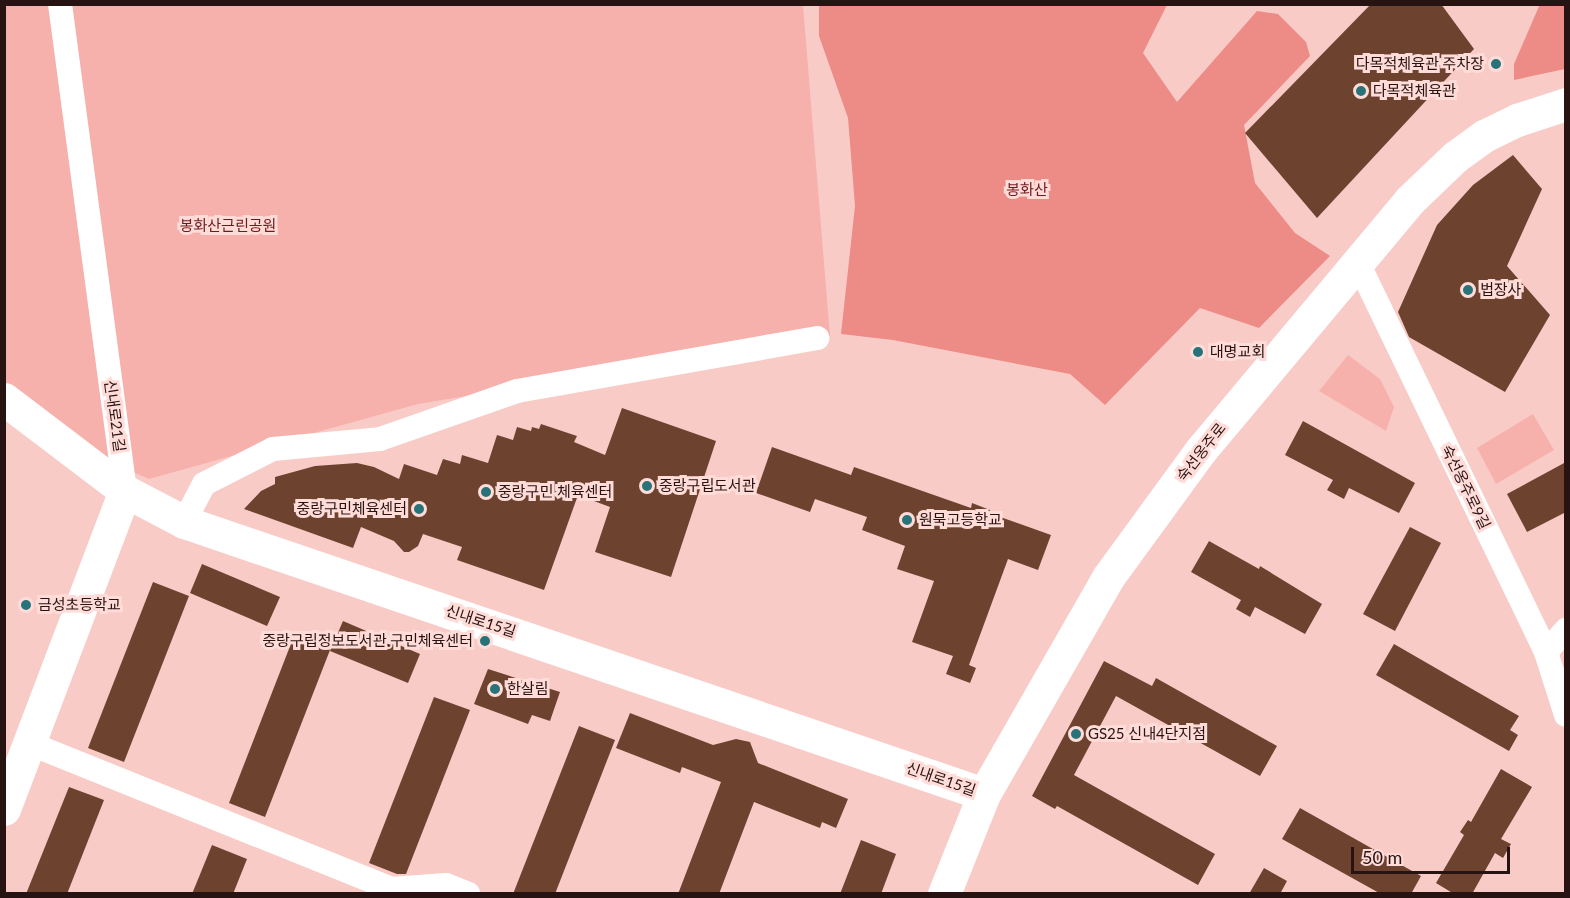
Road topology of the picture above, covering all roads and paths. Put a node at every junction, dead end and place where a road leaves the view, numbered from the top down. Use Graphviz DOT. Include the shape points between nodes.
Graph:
graph roads {
  1 [pos="60,4"];
  2 [pos="1566,104"];
  3 [pos="1358,263"];
  4 [pos="817,338"];
  5 [pos="4,399"];
  6 [pos="125,491"];
  7 [pos="184,522"];
  8 [pos="1566,630"];
  9 [pos="1546,652"];
  10 [pos="1566,715"];
  11 [pos="31,744"];
  12 [pos="984,794"];
  13 [pos="4,809"];
  14 [pos="452,891"];
  15 [pos="944,894"];
  1 -- 6 [label="street, 신내로21길"];
  2 -- 3 [label="street, 숙선옹주로" via="1509,124 1455,157 1410,200"];
  3 -- 9 [label="street, 숙선옹주로9길"];
  3 -- 12 [label="street, 숙선옹주로" via="1202,450 1109,576"];
  4 -- 7 [label="street" via="517,391 380,439 273,449 204,484"];
  5 -- 6 [label="street, 신내로15길"];
  6 -- 7 [label="street, 신내로15길"];
  6 -- 11 [label="street, 신내로21길"];
  7 -- 12 [label="street, 신내로15길"];
  8 -- 9 [label="street"];
  9 -- 10 [label="street, 숙선옹주로9길"];
  11 -- 13 [label="street, 신내로21길"];
  11 -- 14 [label="street" via="391,888"];
  12 -- 15 [label="street, 숙선옹주로"];
}
